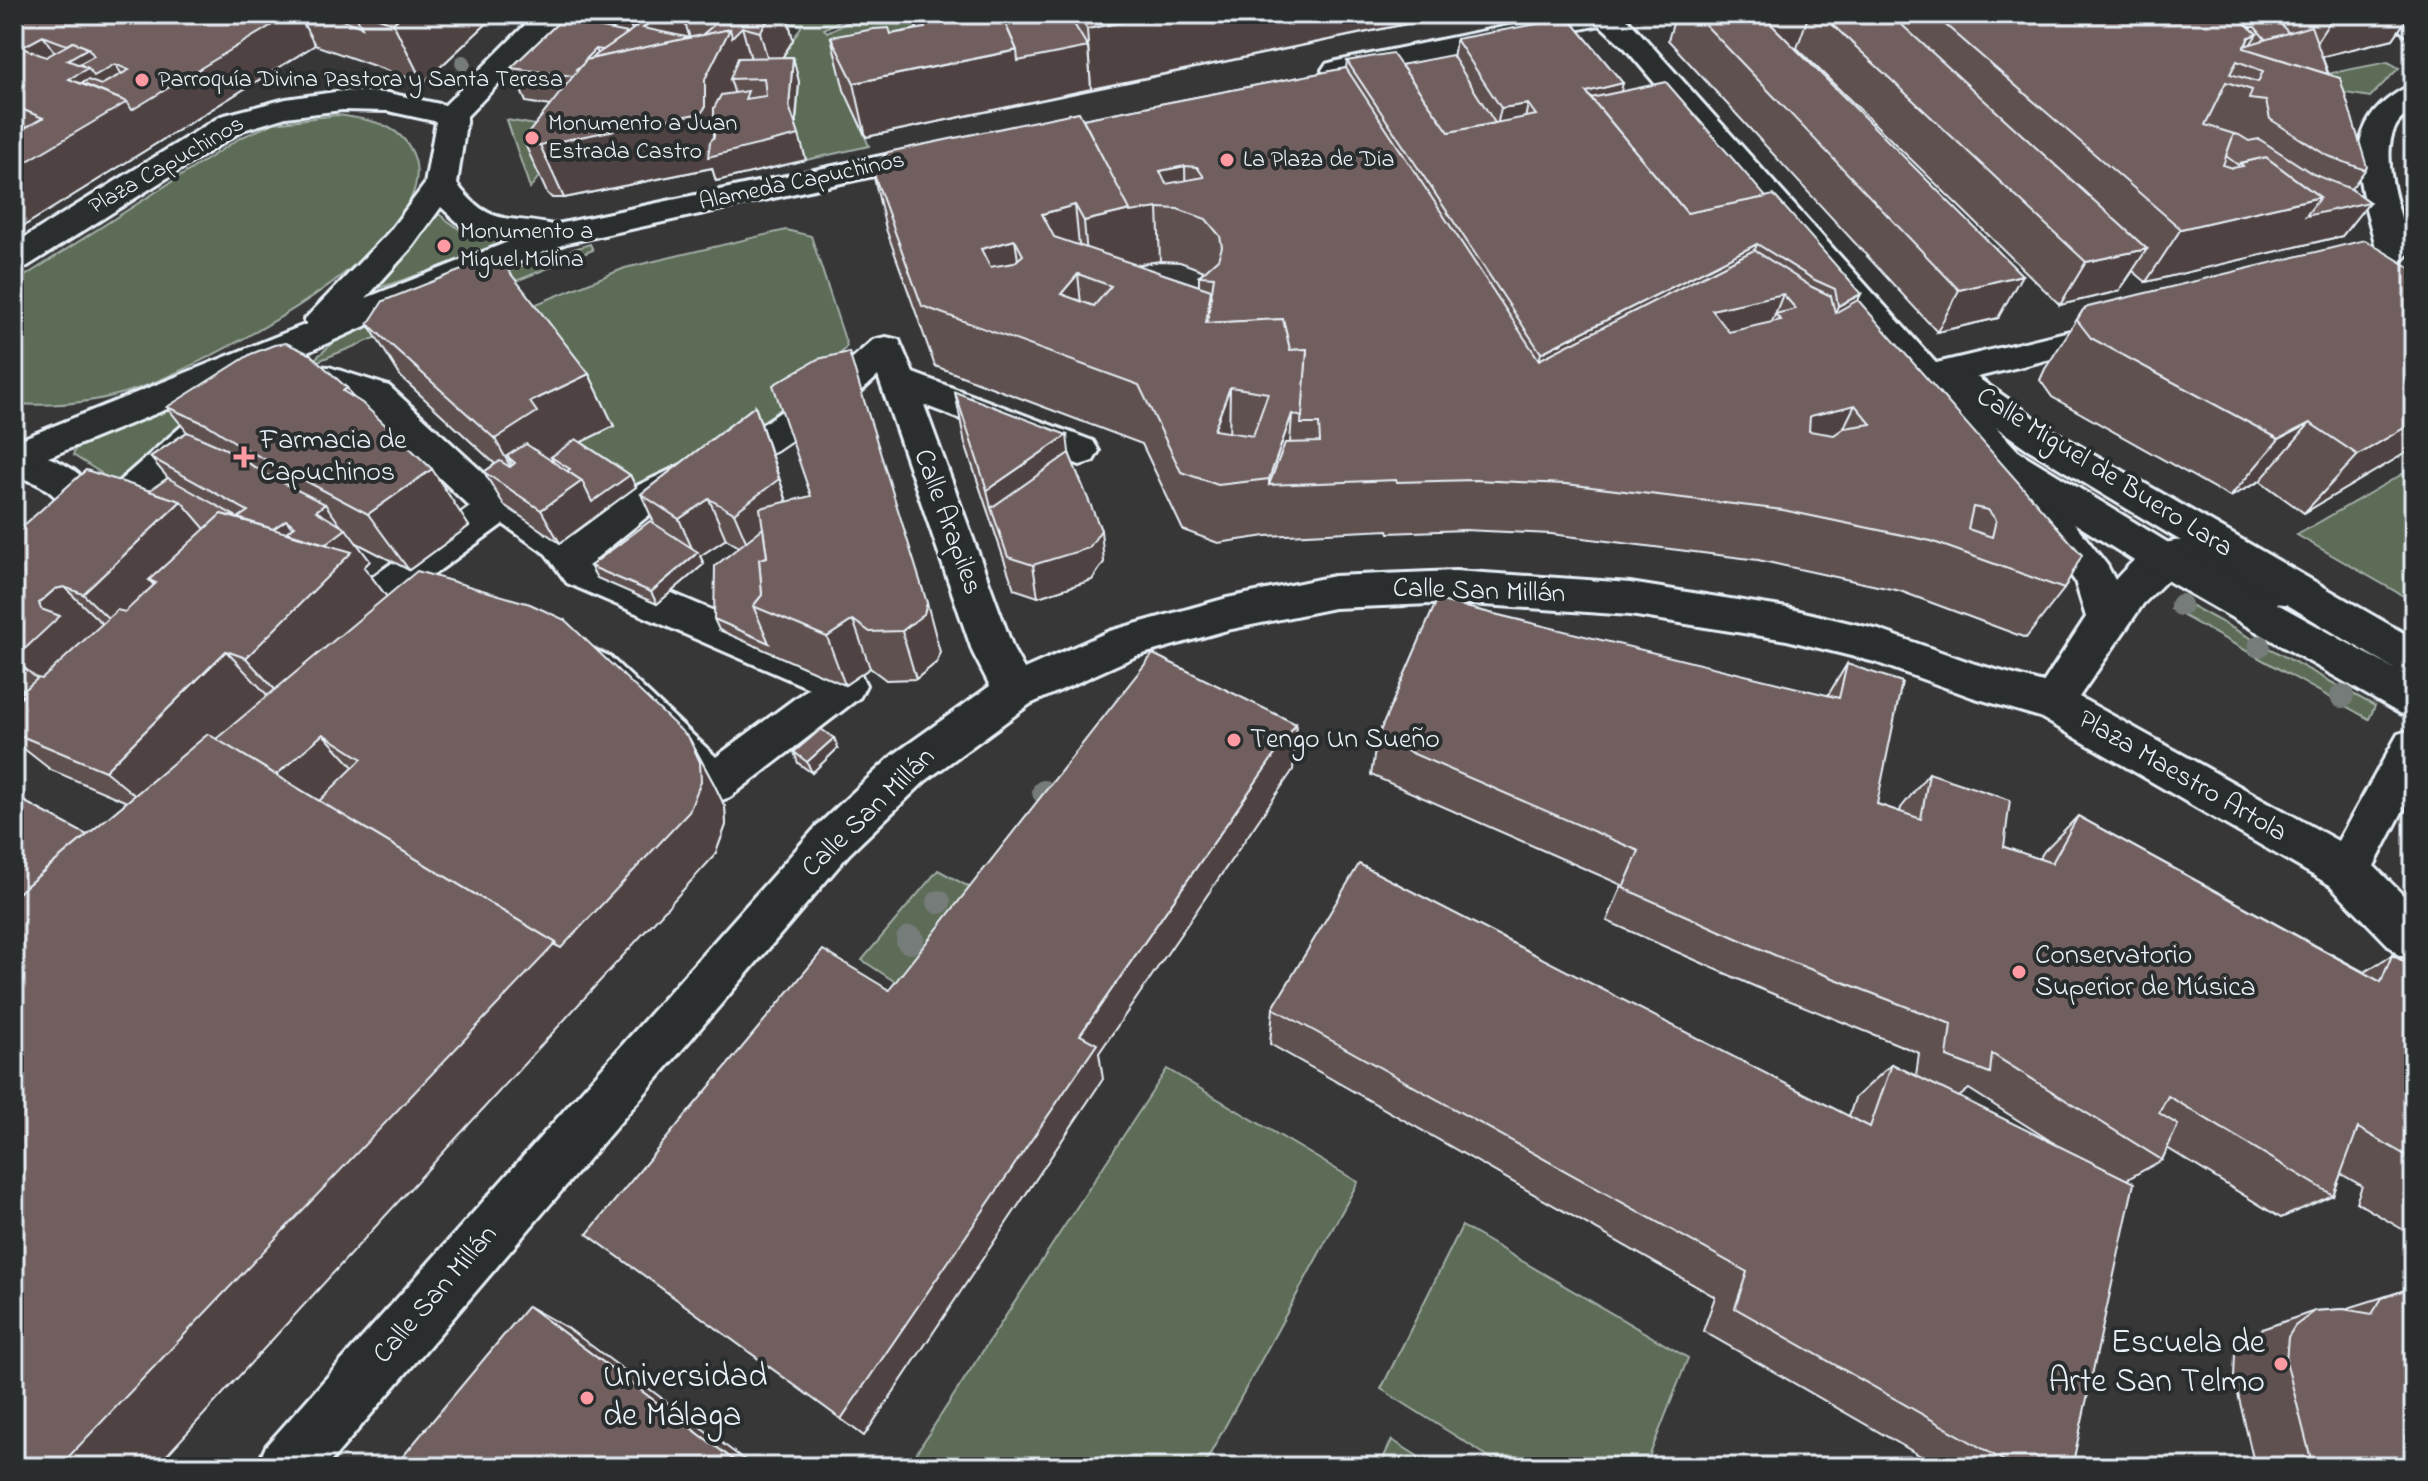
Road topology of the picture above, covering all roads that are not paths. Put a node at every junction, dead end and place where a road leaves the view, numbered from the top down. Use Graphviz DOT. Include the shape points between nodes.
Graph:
graph roads {
  1 [pos="552,14"];
  2 [pos="1608,14"];
  3 [pos="2399,14"];
  4 [pos="2414,28"];
  5 [pos="1315,75"];
  6 [pos="2414,94"];
  7 [pos="452,116"];
  8 [pos="957,149"];
  9 [pos="441,185"];
  10 [pos="558,234"];
  11 [pos="14,259"];
  12 [pos="2297,286"];
  13 [pos="2143,325"];
  14 [pos="1887,333"];
  15 [pos="297,343"];
  16 [pos="892,365"];
  17 [pos="1945,373"];
  18 [pos="261,375"];
  19 [pos="1080,451"];
  20 [pos="14,460"];
  21 [pos="2005,461"];
  22 [pos="489,501"];
  23 [pos="96,525"];
  24 [pos="570,557"];
  25 [pos="2161,558"];
  26 [pos="14,599"];
  27 [pos="2325,608"];
  28 [pos="2107,617"];
  29 [pos="2414,660"];
  30 [pos="1015,692"];
  31 [pos="2414,701"];
  32 [pos="2053,703"];
  33 [pos="2414,747"];
  34 [pos="2347,870"];
  35 [pos="2414,939"];
  36 [pos="287,1467"];
  1 -- 7 [label="street"];
  2 -- 5 [label="street"];
  2 -- 14 [label="street, Calle Miguel de Buero Lara"];
  3 -- 4 [label="street"];
  6 -- 12 [label="street" via="2383,119 2376,141 2375,180 2394,250 2366,270"];
  7 -- 9 [label="street"];
  7 -- 11 [label="street, Plaza Capuchinos" via="379,101 334,101 264,112 232,123"];
  8 -- 10 [label="street, Alameda Capuchinos"];
  9 -- 10 [label="street" via="476,222 503,232"];
  9 -- 15 [label="street" via="401,239"];
  10 -- 15 [label="street"];
  13 -- 17 [label="street"];
  14 -- 17 [label="street, Calle Miguel de Buero Lara"];
  14 -- 21 [label="street, Calle Miguel de Buero Lara"];
  15 -- 18 [label="street"];
  15 -- 20 [label="street"];
  16 -- 19 [label="street"];
  16 -- 24 [label="street" via="842,388 772,436 640,501"];
  16 -- 30 [label="street, Calle Arapiles" via="994,653"];
  17 -- 27 [label="street, Calle Miguel de Buero Lara" via="2039,439"];
  18 -- 22 [label="street" via="329,379 376,395"];
  18 -- 23 [label="street"];
  20 -- 23 [label="street" via="54,473 75,488"];
  21 -- 25 [label="street, Calle Miguel de Buero Lara"];
  21 -- 28 [label="street, Calle Miguel de Buero Lara" via="2093,576"];
  23 -- 26 [label="street"];
  24 -- 24 [label="street" via="581,572 845,685 714,784 594,668 560,652 374,597 504,505 560,543"];
  25 -- 27 [label="street" via="2176,554 2237,572"];
  25 -- 28 [label="street, Plaza Maestro Artola"];
  25 -- 31 [label="street"];
  27 -- 29 [label="street"];
  28 -- 32 [label="street, Plaza Maestro Artola"];
  30 -- 32 [label="street, Calle San Millán" via="1125,643 1227,614 1334,592 1455,587 1630,599 1787,624 1879,647"];
  30 -- 36 [label="street, Calle San Millán" via="909,768 833,840"];
  32 -- 34 [label="street, Plaza Maestro Artola"];
  33 -- 34 [label="street"];
  34 -- 35 [label="street, Plaza Maestro Artola"];
}
